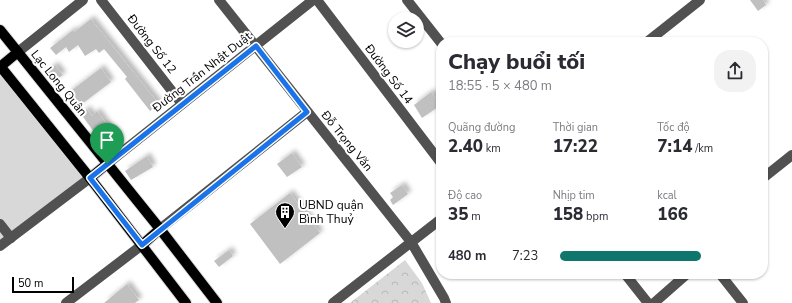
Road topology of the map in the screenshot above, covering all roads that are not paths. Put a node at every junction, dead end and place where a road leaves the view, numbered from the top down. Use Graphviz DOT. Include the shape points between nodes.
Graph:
graph roads {
  1 [pos="83,0"];
  2 [pos="101,0"];
  3 [pos="219,0"];
  4 [pos="313,0"];
  5 [pos="316,0"];
  6 [pos="408,0"];
  7 [pos="700,0"];
  8 [pos="0,30"];
  9 [pos="436,37"];
  10 [pos="653,37"];
  11 [pos="256,46"];
  12 [pos="18,52"];
  13 [pos="0,66"];
  14 [pos="182,104"];
  15 [pos="307,112"];
  16 [pos="792,155"];
  17 [pos="436,156"];
  18 [pos="107,164"];
  19 [pos="768,174"];
  20 [pos="90,178"];
  21 [pos="436,223"];
  22 [pos="0,224"];
  23 [pos="160,229"];
  24 [pos="10,238"];
  25 [pos="411,242"];
  26 [pos="142,245"];
  27 [pos="0,246"];
  28 [pos="629,279"];
  29 [pos="681,279"];
  30 [pos="724,279"];
  31 [pos="66,303"];
  32 [pos="186,303"];
  33 [pos="217,303"];
  34 [pos="333,303"];
  35 [pos="446,303"];
  36 [pos="648,303"];
  37 [pos="654,303"];
  38 [pos="743,303"];
  1 -- 12 [label="street"];
  2 -- 14 [label="street, Đường Số 12"];
  3 -- 11 [label="street, Đỗ Trọng Văn"];
  4 -- 11 [label="street, Đường Trần Nhật Duật"];
  5 -- 17 [label="street, Đường Số 14"];
  6 -- 9 [label="street"];
  7 -- 10 [label="street"];
  8 -- 12 [label="main road, Lạc Long Quân"];
  11 -- 14 [label="street, Đường Trần Nhật Duật"];
  11 -- 15 [label="street, Đỗ Trọng Văn"];
  12 -- 13 [label="main road"];
  12 -- 18 [label="main road, Lạc Long Quân"];
  13 -- 20 [label="main road"];
  14 -- 18 [label="street, Đường Trần Nhật Duật"];
  15 -- 23 [label="street"];
  15 -- 25 [label="street, Đỗ Trọng Văn"];
  16 -- 19 [label="street"];
  18 -- 20 [label="main road"];
  18 -- 23 [label="main road, Lạc Long Quân"];
  20 -- 24 [label="street"];
  20 -- 26 [label="main road"];
  21 -- 25 [label="street"];
  22 -- 24 [label="street"];
  23 -- 26 [label="main road"];
  23 -- 33 [label="main road, Lạc Long Quân"];
  24 -- 27 [label="street"];
  25 -- 34 [label="street"];
  25 -- 35 [label="street, Đỗ Trọng Văn"];
  26 -- 31 [label="street"];
  26 -- 32 [label="main road"];
  28 -- 36 [label="street"];
  29 -- 37 [label="street"];
  30 -- 38 [label="street"];
}
